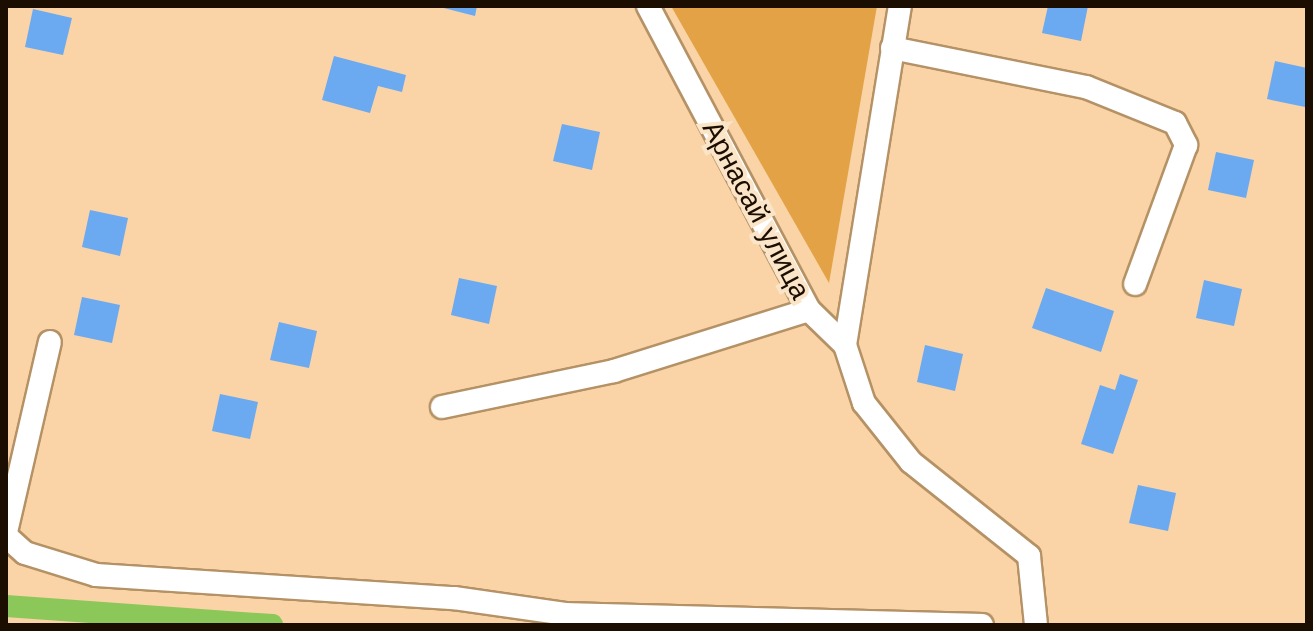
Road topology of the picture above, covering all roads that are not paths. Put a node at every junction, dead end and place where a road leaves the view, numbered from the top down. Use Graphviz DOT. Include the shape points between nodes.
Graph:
graph roads {
  1 [pos="648,6"];
  2 [pos="900,6"];
  3 [pos="892,48"];
  4 [pos="1135,284"];
  5 [pos="809,310"];
  6 [pos="50,342"];
  7 [pos="845,345"];
  8 [pos="442,407"];
  9 [pos="6,534"];
  10 [pos="982,625"];
  11 [pos="1036,625"];
  1 -- 5 [label="street, Арнасай улица"];
  2 -- 3 [label="street"];
  3 -- 4 [label="street" via="1086,87 1175,123 1186,145"];
  3 -- 7 [label="street"];
  5 -- 7 [label="street, Арнасай улица"];
  5 -- 8 [label="street" via="614,371"];
  6 -- 9 [label="street"];
  7 -- 11 [label="street, Арнасай улица" via="864,403 911,462 1029,556"];
  9 -- 10 [label="street" via="25,553 96,575 454,598 565,614"];
}
